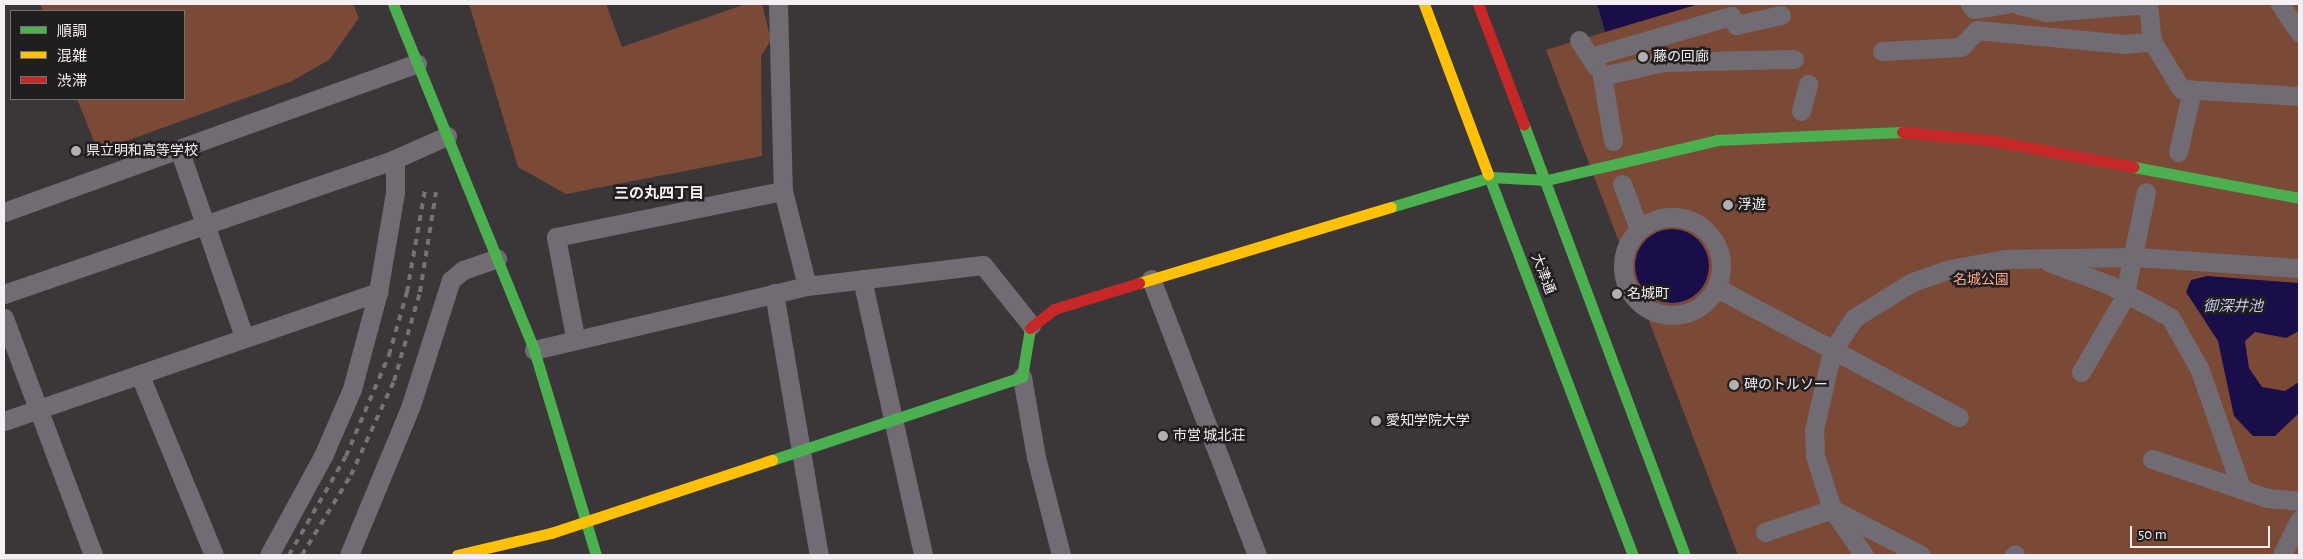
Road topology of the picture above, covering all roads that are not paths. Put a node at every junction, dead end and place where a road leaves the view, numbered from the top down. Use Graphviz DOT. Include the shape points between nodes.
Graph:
graph roads {
  1 [pos="393,4"];
  2 [pos="778,4"];
  3 [pos="1424,4"];
  4 [pos="1478,4"];
  5 [pos="2006,4"];
  6 [pos="2016,4"];
  7 [pos="2148,4"];
  8 [pos="2280,4"];
  9 [pos="1972,5"];
  10 [pos="1781,15"];
  11 [pos="1977,30"];
  12 [pos="2299,32"];
  13 [pos="1579,40"];
  14 [pos="2152,41"];
  15 [pos="1882,51"];
  16 [pos="1590,57"];
  17 [pos="1794,59"];
  18 [pos="417,63"];
  19 [pos="1602,76"];
  20 [pos="1808,84"];
  21 [pos="2192,90"];
  22 [pos="2299,96"];
  23 [pos="1801,111"];
  24 [pos="447,136"];
  25 [pos="1612,141"];
  26 [pos="179,149"];
  27 [pos="2178,152"];
  28 [pos="395,159"];
  29 [pos="1491,177"];
  30 [pos="1547,180"];
  31 [pos="1622,184"];
  32 [pos="784,191"];
  33 [pos="2146,192"];
  34 [pos="2299,198"];
  35 [pos="4,212"];
  36 [pos="208,225"];
  37 [pos="1639,229"];
  38 [pos="2136,257"];
  39 [pos="497,258"];
  40 [pos="2040,258"];
  41 [pos="2299,268"];
  42 [pos="862,279"];
  43 [pos="1151,279"];
  44 [pos="807,286"];
  45 [pos="1717,288"];
  46 [pos="378,292"];
  47 [pos="774,293"];
  48 [pos="4,294"];
  49 [pos="2125,294"];
  50 [pos="1655,313"];
  51 [pos="4,318"];
  52 [pos="1636,318"];
  53 [pos="1031,325"];
  54 [pos="244,337"];
  55 [pos="575,337"];
  56 [pos="534,350"];
  57 [pos="1832,351"];
  58 [pos="2081,372"];
  59 [pos="1022,377"];
  60 [pos="141,378"];
  61 [pos="39,410"];
  62 [pos="1959,418"];
  63 [pos="892,420"];
  64 [pos="4,421"];
  65 [pos="801,448"];
  66 [pos="2152,459"];
  67 [pos="2241,487"];
  68 [pos="2299,500"];
  69 [pos="1832,509"];
  70 [pos="585,519"];
  71 [pos="2299,520"];
  72 [pos="1765,532"];
  73 [pos="93,555"];
  74 [pos="214,555"];
  75 [pos="269,555"];
  76 [pos="349,555"];
  77 [pos="457,555"];
  78 [pos="596,555"];
  79 [pos="819,555"];
  80 [pos="922,555"];
  81 [pos="1061,555"];
  82 [pos="1258,555"];
  83 [pos="1633,555"];
  84 [pos="1685,555"];
  85 [pos="1864,555"];
  86 [pos="1921,555"];
  87 [pos="2282,555"];
  1 -- 18 [label="street"];
  2 -- 32 [label="street"];
  3 -- 29 [label="street, 大津通"];
  4 -- 30 [label="street"];
  5 -- 9 [label="street"];
  6 -- 7 [label="street" via="2046,12"];
  7 -- 14 [label="street"];
  8 -- 12 [label="street"];
  9 -- 11 [label="street"];
  10 -- 16 [label="street" via="1736,25 1731,16"];
  11 -- 14 [label="street" via="2125,44"];
  11 -- 15 [label="street" via="1961,47"];
  13 -- 16 [label="street"];
  14 -- 21 [label="street" via="2181,89"];
  16 -- 19 [label="street"];
  17 -- 19 [label="street" via="1663,62"];
  18 -- 24 [label="street"];
  18 -- 26 [label="street"];
  19 -- 25 [label="street"];
  20 -- 23 [label="street"];
  21 -- 22 [label="street"];
  21 -- 27 [label="street"];
  24 -- 28 [label="street"];
  24 -- 39 [label="street"];
  26 -- 35 [label="street"];
  26 -- 36 [label="street"];
  28 -- 36 [label="street"];
  28 -- 46 [label="street" via="395,192"];
  29 -- 30 [label="street"];
  29 -- 43 [label="street"];
  29 -- 83 [label="street, 大津通"];
  30 -- 34 [label="street" via="1717,140 1883,130 1989,140"];
  30 -- 84 [label="street"];
  31 -- 37 [label="street"];
  32 -- 44 [label="street"];
  32 -- 55 [label="street" via="556,237"];
  33 -- 38 [label="street"];
  36 -- 48 [label="street"];
  36 -- 54 [label="street"];
  37 -- 45 [label="street" via="1670,217 1703,227 1721,255"];
  37 -- 50 [label="street" via="1626,248 1623,271 1634,298"];
  38 -- 40 [label="street"];
  38 -- 41 [label="street"];
  38 -- 49 [label="street"];
  39 -- 56 [label="street"];
  39 -- 76 [label="street" via="462,270 451,280 412,405"];
  40 -- 49 [label="street"];
  40 -- 57 [label="street" via="1978,263 1912,282 1854,318"];
  42 -- 44 [label="street"];
  42 -- 53 [label="street" via="983,264"];
  42 -- 63 [label="street"];
  43 -- 53 [label="street" via="1054,309"];
  43 -- 82 [label="street"];
  44 -- 47 [label="street"];
  45 -- 50 [label="street" via="1690,312"];
  45 -- 57 [label="street"];
  46 -- 54 [label="street"];
  46 -- 75 [label="street" via="352,389 324,456"];
  47 -- 55 [label="street"];
  47 -- 65 [label="street"];
  49 -- 58 [label="street"];
  49 -- 67 [label="street" via="2170,317 2183,333"];
  50 -- 52 [label="street"];
  51 -- 61 [label="street"];
  53 -- 59 [label="street"];
  54 -- 60 [label="street"];
  55 -- 56 [label="street"];
  56 -- 70 [label="street"];
  57 -- 62 [label="street"];
  57 -- 69 [label="street" via="1814,430 1815,456"];
  59 -- 63 [label="street"];
  59 -- 81 [label="street" via="1036,457"];
  60 -- 61 [label="street"];
  60 -- 74 [label="street"];
  61 -- 64 [label="street"];
  61 -- 73 [label="street"];
  63 -- 65 [label="street"];
  63 -- 80 [label="street"];
  65 -- 70 [label="street"];
  65 -- 79 [label="street"];
  66 -- 67 [label="street"];
  67 -- 68 [label="street" via="2267,498"];
  69 -- 72 [label="street"];
  69 -- 85 [label="street"];
  69 -- 86 [label="street"];
  70 -- 77 [label="street" via="552,533"];
  70 -- 78 [label="street"];
  71 -- 87 [label="street"];
}
